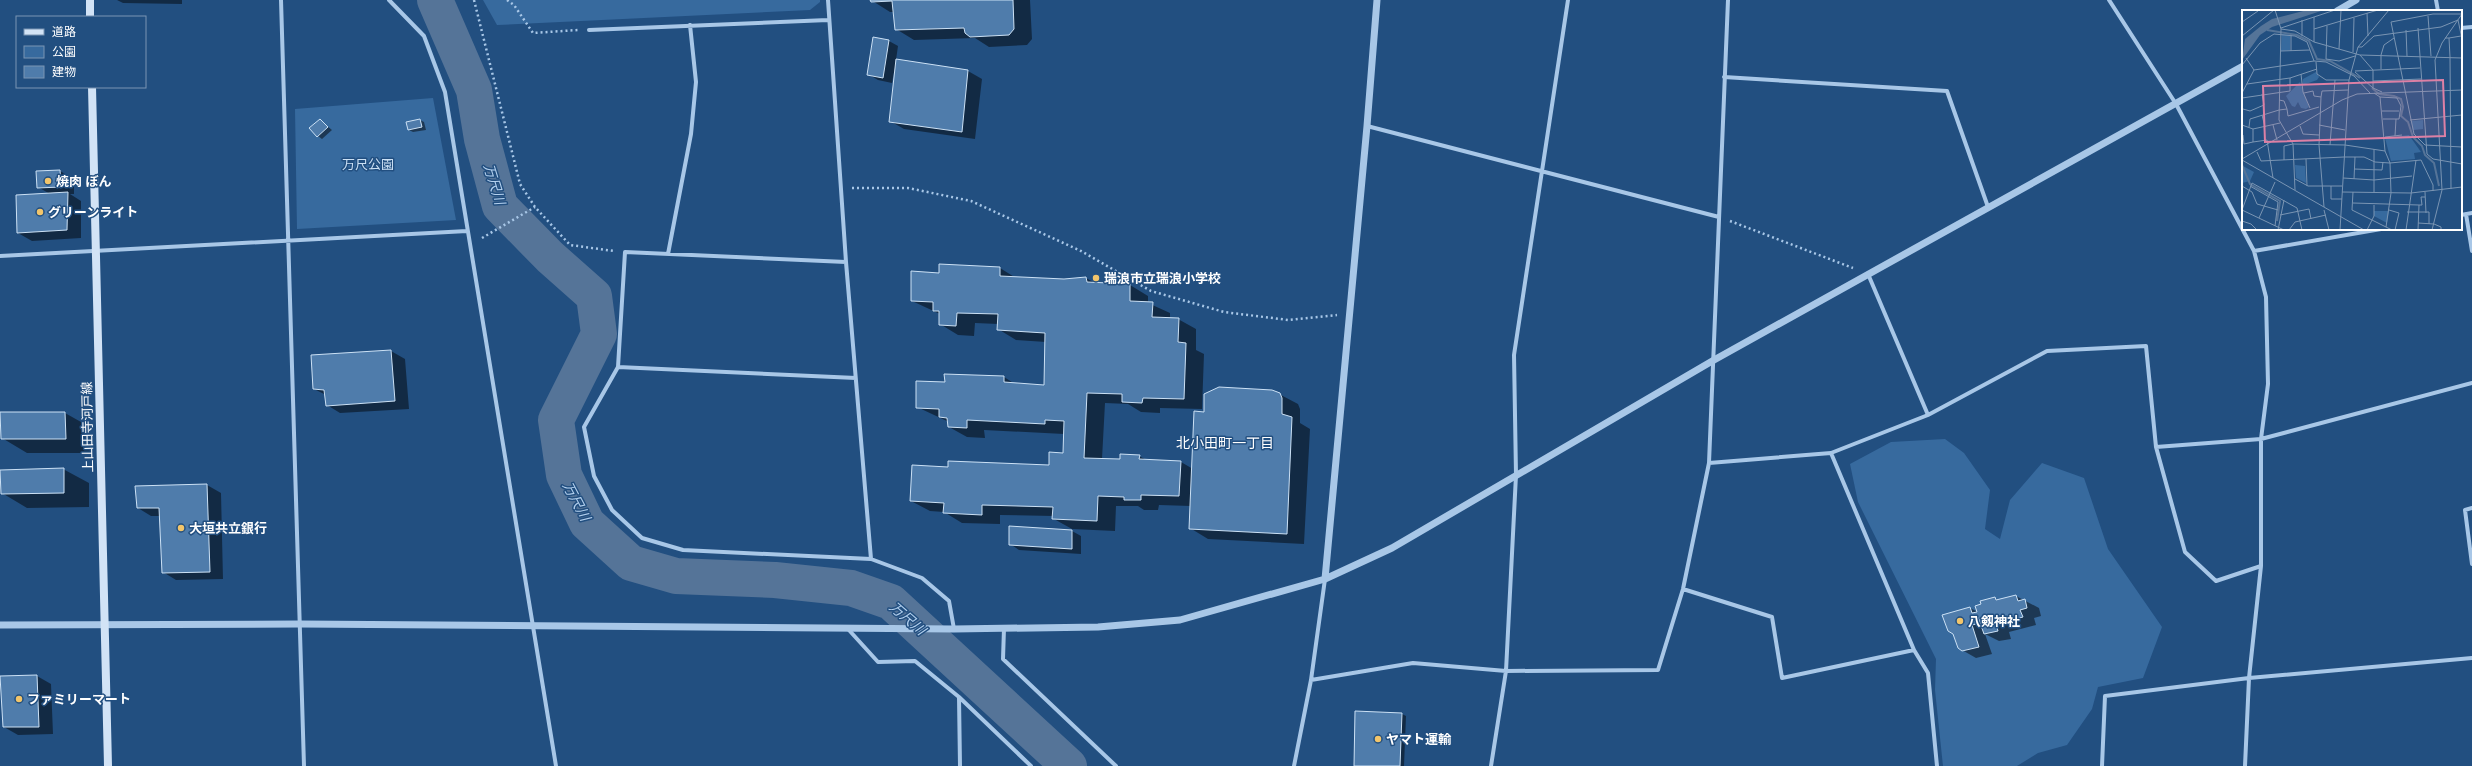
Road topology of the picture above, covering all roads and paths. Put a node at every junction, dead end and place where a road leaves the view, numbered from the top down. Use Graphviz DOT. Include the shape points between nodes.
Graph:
graph roads {
  1 [pos="90,0"];
  2 [pos="281,0"];
  3 [pos="389,0"];
  4 [pos="474,0"];
  5 [pos="507,0"];
  6 [pos="828,0"];
  7 [pos="1377,0"];
  8 [pos="1568,0"];
  9 [pos="1728,0"];
  10 [pos="2109,0"];
  11 [pos="2356,0"];
  12 [pos="2436,0"];
  13 [pos="2339,10"];
  14 [pos="2438,10"];
  15 [pos="90,16"];
  16 [pos="828,20"];
  17 [pos="690,25"];
  18 [pos="2472,27"];
  19 [pos="2462,28"];
  20 [pos="589,30"];
  21 [pos="2242,67"];
  22 [pos="1724,77"];
  23 [pos="92,88"];
  24 [pos="2176,104"];
  25 [pos="1367,126"];
  26 [pos="1544,171"];
  27 [pos="842,189"];
  28 [pos="534,207"];
  29 [pos="1988,207"];
  30 [pos="2472,213"];
  31 [pos="2464,215"];
  32 [pos="1719,217"];
  33 [pos="2242,228"];
  34 [pos="2243,230"];
  35 [pos="2368,230"];
  36 [pos="467,231"];
  37 [pos="2354,231"];
  38 [pos="494,232"];
  39 [pos="290,240"];
  40 [pos="95,250"];
  41 [pos="2254,251"];
  42 [pos="2472,251"];
  43 [pos="624,252"];
  44 [pos="668,254"];
  45 [pos="0,256"];
  46 [pos="846,262"];
  47 [pos="1868,274"];
  48 [pos="1349,314"];
  49 [pos="1714,360"];
  50 [pos="618,367"];
  51 [pos="856,378"];
  52 [pos="2472,383"];
  53 [pos="1928,415"];
  54 [pos="2261,439"];
  55 [pos="2156,447"];
  56 [pos="1831,453"];
  57 [pos="1709,463"];
  58 [pos="1516,475"];
  59 [pos="2472,508"];
  60 [pos="871,559"];
  61 [pos="2472,564"];
  62 [pos="2261,566"];
  63 [pos="1325,579"];
  64 [pos="1683,589"];
  65 [pos="0,624"];
  66 [pos="103,624"];
  67 [pos="300,624"];
  68 [pos="533,627"];
  69 [pos="1004,628"];
  70 [pos="848,629"];
  71 [pos="954,629"];
  72 [pos="1914,650"];
  73 [pos="2472,658"];
  74 [pos="1506,671"];
  75 [pos="2249,678"];
  76 [pos="1311,680"];
  77 [pos="959,697"];
  78 [pos="108,766"];
  79 [pos="304,766"];
  80 [pos="556,766"];
  81 [pos="960,766"];
  82 [pos="1031,766"];
  83 [pos="1116,766"];
  84 [pos="1294,766"];
  85 [pos="1491,766"];
  86 [pos="1937,766"];
  87 [pos="2102,766"];
  88 [pos="2245,766"];
  1 -- 15 [label="main road"];
  2 -- 39 [label="street"];
  3 -- 36 [label="street" via="424,36 445,92"];
  4 -- 28 [label="path" via="520,184"];
  5 -- 20 [label="path" via="514,5 533,33"];
  6 -- 16 [label="street"];
  7 -- 25 [label="street"];
  8 -- 26 [label="street"];
  9 -- 22 [label="street"];
  10 -- 24 [label="street"];
  11 -- 13 [label="street"];
  12 -- 14 [label="street"];
  16 -- 17 [label="street"];
  16 -- 27 [label="street"];
  17 -- 20 [label="street"];
  17 -- 44 [label="street" via="696,82 692,134"];
  18 -- 19 [label="street"];
  21 -- 24 [label="street"];
  22 -- 29 [label="street" via="1947,91"];
  22 -- 32 [label="street"];
  23 -- 40 [label="main road, 上山田寺河戸線"];
  24 -- 29 [label="street"];
  24 -- 33 [label="street"];
  25 -- 26 [label="street"];
  25 -- 48 [label="street"];
  26 -- 32 [label="street"];
  26 -- 58 [label="street" via="1514,355"];
  27 -- 46 [label="street"];
  27 -- 48 [label="path" via="908,188 971,201 1081,251 1151,291 1224,312 1288,320"];
  28 -- 38 [label="path"];
  28 -- 43 [label="path" via="570,245"];
  29 -- 47 [label="street"];
  30 -- 31 [label="street"];
  31 -- 42 [label="street"];
  32 -- 47 [label="path"];
  32 -- 49 [label="street"];
  34 -- 41 [label="street"];
  35 -- 37 [label="street"];
  36 -- 39 [label="street"];
  36 -- 68 [label="street"];
  37 -- 41 [label="street"];
  39 -- 40 [label="street"];
  39 -- 67 [label="street"];
  40 -- 45 [label="street"];
  40 -- 66 [label="main road, 上山田寺河戸線"];
  41 -- 54 [label="street" via="2266,297 2268,384"];
  43 -- 44 [label="street"];
  43 -- 50 [label="street"];
  44 -- 46 [label="street"];
  46 -- 51 [label="street"];
  47 -- 49 [label="street"];
  47 -- 53 [label="street"];
  48 -- 63 [label="street"];
  49 -- 57 [label="street"];
  49 -- 58 [label="street"];
  50 -- 51 [label="street"];
  50 -- 60 [label="street" via="584,427 594,476 612,510 642,538 683,550"];
  51 -- 60 [label="street"];
  52 -- 54 [label="street"];
  53 -- 55 [label="street" via="2047,351 2146,346"];
  53 -- 56 [label="street"];
  54 -- 55 [label="street"];
  54 -- 62 [label="street"];
  55 -- 62 [label="street" via="2185,552 2216,581"];
  56 -- 57 [label="street"];
  56 -- 72 [label="street"];
  57 -- 64 [label="street"];
  58 -- 63 [label="street" via="1392,548"];
  58 -- 74 [label="street"];
  59 -- 61 [label="street" via="2465,510"];
  60 -- 71 [label="street" via="922,578 949,601"];
  62 -- 75 [label="street"];
  63 -- 69 [label="street" via="1180,620 1098,626"];
  63 -- 76 [label="street"];
  64 -- 72 [label="street" via="1772,617 1782,678"];
  64 -- 74 [label="street" via="1658,670"];
  65 -- 66 [label="street"];
  66 -- 67 [label="street"];
  66 -- 78 [label="main road, 上山田寺河戸線"];
  67 -- 68 [label="street"];
  67 -- 79 [label="street"];
  68 -- 70 [label="street"];
  68 -- 80 [label="street"];
  69 -- 71 [label="street"];
  69 -- 83 [label="street" via="1003,659"];
  70 -- 71 [label="street"];
  70 -- 77 [label="street" via="878,662 915,661"];
  72 -- 86 [label="street" via="1928,673"];
  73 -- 75 [label="street"];
  74 -- 76 [label="street" via="1413,663"];
  74 -- 85 [label="street"];
  75 -- 87 [label="street" via="2105,696"];
  75 -- 88 [label="street"];
  76 -- 84 [label="street"];
  77 -- 81 [label="street"];
  77 -- 82 [label="street"];
}
